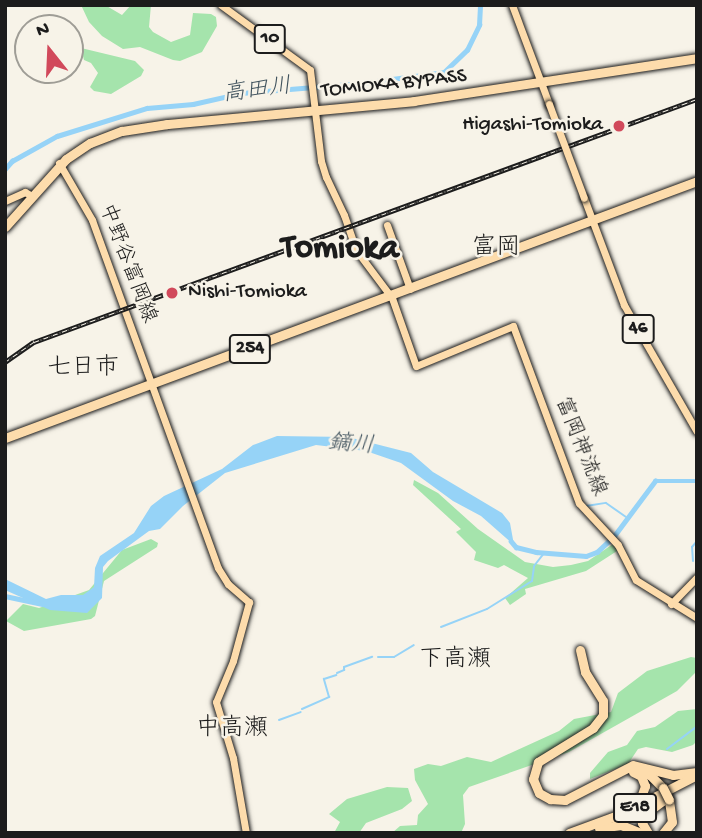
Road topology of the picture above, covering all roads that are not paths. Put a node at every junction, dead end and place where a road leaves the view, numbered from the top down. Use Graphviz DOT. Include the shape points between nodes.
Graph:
graph roads {
  1 [pos="221,5"];
  2 [pos="513,5"];
  3 [pos="697,57"];
  4 [pos="540,82"];
  5 [pos="316,106"];
  6 [pos="59,163"];
  7 [pos="697,181"];
  8 [pos="27,196"];
  9 [pos="5,201"];
  10 [pos="592,219"];
  11 [pos="5,225"];
  12 [pos="387,225"];
  13 [pos="410,289"];
  14 [pos="390,296"];
  15 [pos="152,383"];
  16 [pos="697,432"];
  17 [pos="5,438"];
  18 [pos="697,577"];
  19 [pos="671,604"];
  20 [pos="697,618"];
  21 [pos="619,772"];
  22 [pos="697,775"];
  23 [pos="578,832"];
  24 [pos="246,833"];
  25 [pos="641,833"];
  26 [pos="648,833"];
  27 [pos="666,833"];
  1 -- 5 [label="main road, 10" via="305,64 313,78"];
  2 -- 4 [label="main road"];
  3 -- 4 [label="highway, TOMIOKA BYPASS"];
  4 -- 5 [label="highway, TOMIOKA BYPASS" via="410,102"];
  4 -- 10 [label="main road, 46, bridge"];
  5 -- 6 [label="highway, TOMIOKA BYPASS" via="133,127 89,141"];
  5 -- 14 [label="main road, 10" via="321,162 331,192 345,215 356,250"];
  6 -- 8 [label="highway, TOMIOKA BYPASS"];
  6 -- 8 [label="highway, TOMIOKA BYPASS"];
  6 -- 15 [label="main road, 中野谷富岡線" via="93,220"];
  7 -- 10 [label="highway, 254"];
  8 -- 9 [label="main road"];
  8 -- 11 [label="highway, TOMIOKA BYPASS"];
  10 -- 13 [label="highway, 254"];
  10 -- 16 [label="main road, 46" via="624,305"];
  12 -- 13 [label="main road"];
  13 -- 14 [label="highway, 254"];
  14 -- 15 [label="highway, 254"];
  14 -- 19 [label="main road, 富岡神流線" via="417,368 513,326 582,508 618,545 636,580"];
  15 -- 17 [label="highway, 254"];
  15 -- 24 [label="main road, 中野谷富岡線" via="221,574 249,602 216,702 233,758"];
  18 -- 19 [label="main road"];
  19 -- 20 [label="main road, 富岡神流線"];
  21 -- 21 [label="highway" via="585,794 559,803 539,796 531,782 532,768 540,756 601,716 600,700 581,668 580,650 584,669 602,698 603,715 596,726 540,759 535,785 547,798 565,800"];
  21 -- 22 [label="highway" via="639,765 673,775"];
  21 -- 23 [label="highway" via="639,774 645,784 643,794 623,810"];
  21 -- 27 [label="highway, bridge" via="644,769 664,788 675,820"];
  22 -- 23 [label="highway, E18" via="636,810"];
  22 -- 26 [label="highway" via="647,811 642,823"];
  23 -- 25 [label="highway" via="617,825"];
}
